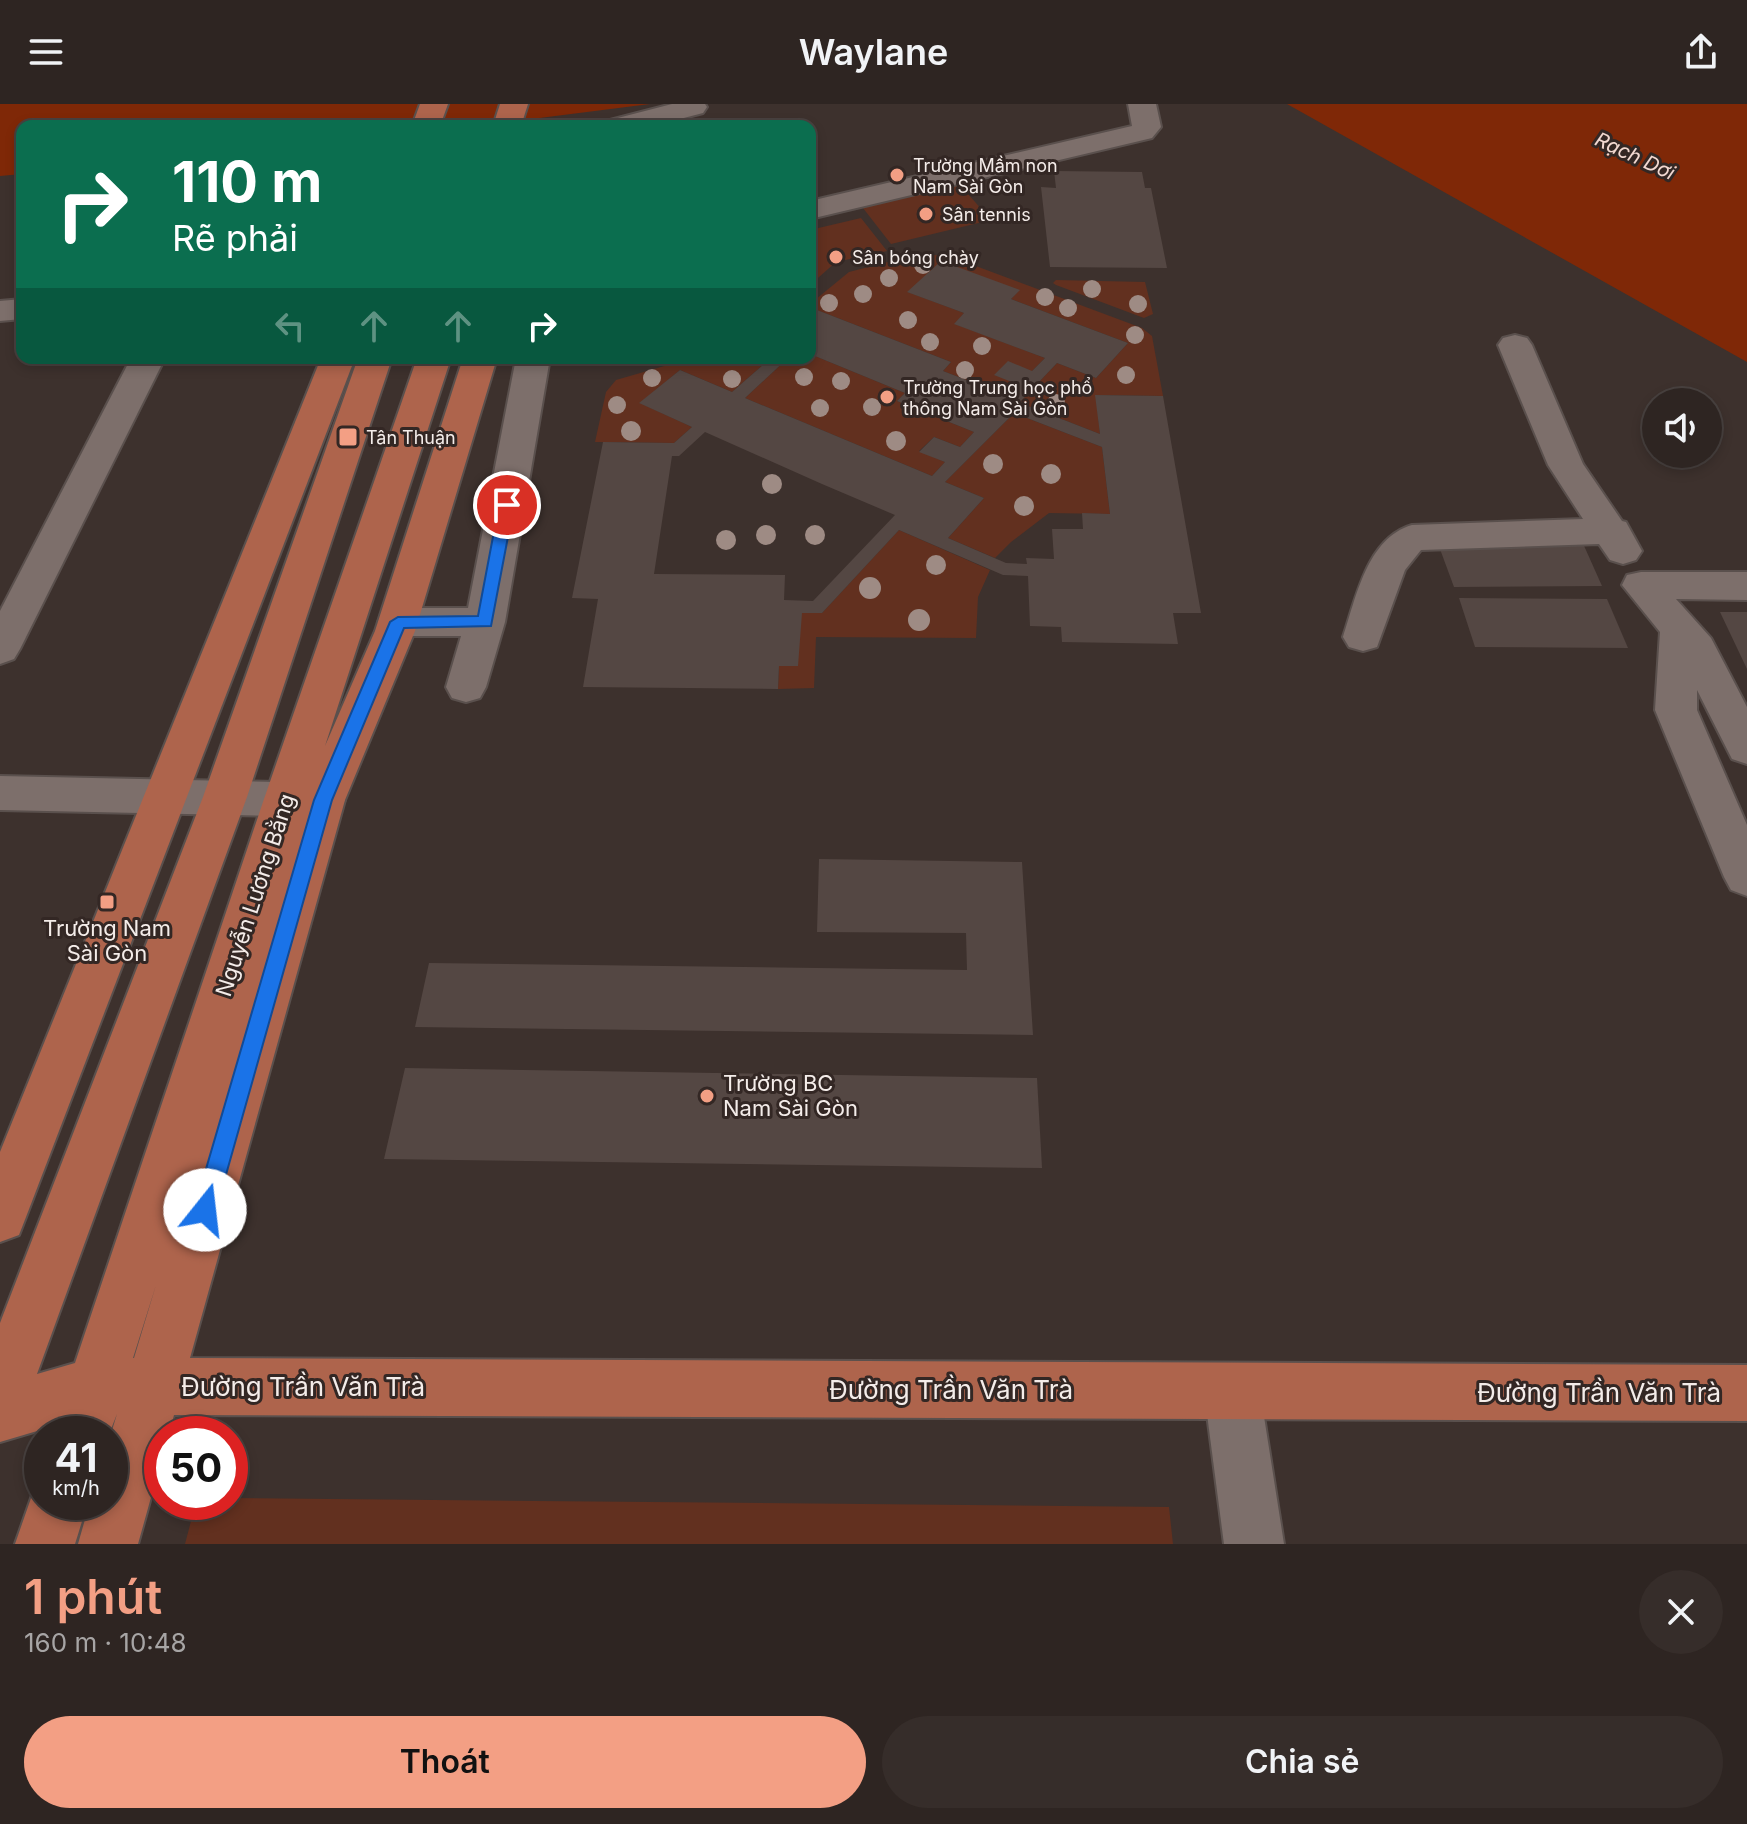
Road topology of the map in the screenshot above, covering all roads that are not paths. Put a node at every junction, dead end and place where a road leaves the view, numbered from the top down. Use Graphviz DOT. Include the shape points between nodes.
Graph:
graph roads {
  1 [pos="1142,104"];
  2 [pos="692,112"];
  3 [pos="651,120"];
  4 [pos="816,209"];
  5 [pos="1515,345"];
  6 [pos="145,364"];
  7 [pos="336,364"];
  8 [pos="373,364"];
  9 [pos="432,364"];
  10 [pos="478,364"];
  11 [pos="532,364"];
  12 [pos="1613,531"];
  13 [pos="1641,585"];
  14 [pos="1747,586"];
  15 [pos="398,622"];
  16 [pos="485,622"];
  17 [pos="1680,628"];
  18 [pos="1363,637"];
  19 [pos="0,649"];
  20 [pos="466,687"];
  21 [pos="1747,748"];
  22 [pos="0,793"];
  23 [pos="164,795"];
  24 [pos="225,797"];
  25 [pos="305,799"];
  26 [pos="1747,877"];
  27 [pos="0,1217"];
  28 [pos="154,1385"];
  29 [pos="1232,1391"];
  30 [pos="1747,1393"];
  31 [pos="0,1397"];
  32 [pos="87,1410"];
  33 [pos="0,1413"];
  34 [pos="52,1520"];
  35 [pos="45,1544"];
  36 [pos="108,1544"];
  37 [pos="1254,1544"];
  1 -- 4 [label="street" via="1147,127 1142,132"];
  2 -- 3 [label="street"];
  5 -- 12 [label="street" via="1566,465"];
  6 -- 19 [label="street"];
  7 -- 23 [label="main road"];
  8 -- 24 [label="main road"];
  9 -- 25 [label="main road, Nguyễn Lương Bằng"];
  10 -- 15 [label="main road, Nguyễn Lương Bằng"];
  11 -- 16 [label="street"];
  12 -- 13 [label="street"];
  12 -- 18 [label="street" via="1412,538 1388,564"];
  13 -- 14 [label="street"];
  13 -- 17 [label="street"];
  15 -- 16 [label="street"];
  15 -- 25 [label="main road, Nguyễn Lương Bằng"];
  16 -- 20 [label="street"];
  17 -- 21 [label="street" via="1697,648"];
  17 -- 26 [label="street" via="1676,710"];
  22 -- 23 [label="street"];
  23 -- 24 [label="street"];
  23 -- 27 [label="main road"];
  24 -- 25 [label="street"];
  24 -- 31 [label="main road"];
  25 -- 28 [label="main road, Nguyễn Lương Bằng"];
  25 -- 32 [label="main road, Nguyễn Lương Bằng"];
  28 -- 29 [label="main road, Đường Trần Văn Trà"];
  28 -- 32 [label="main road, Đường Trần Văn Trà"];
  28 -- 36 [label="main road, Nguyễn Lương Bằng"];
  29 -- 30 [label="main road, Đường Trần Văn Trà"];
  29 -- 37 [label="street"];
  32 -- 33 [label="main road, Đường Trần Văn Trà"];
  34 -- 35 [label="main road"];
}
